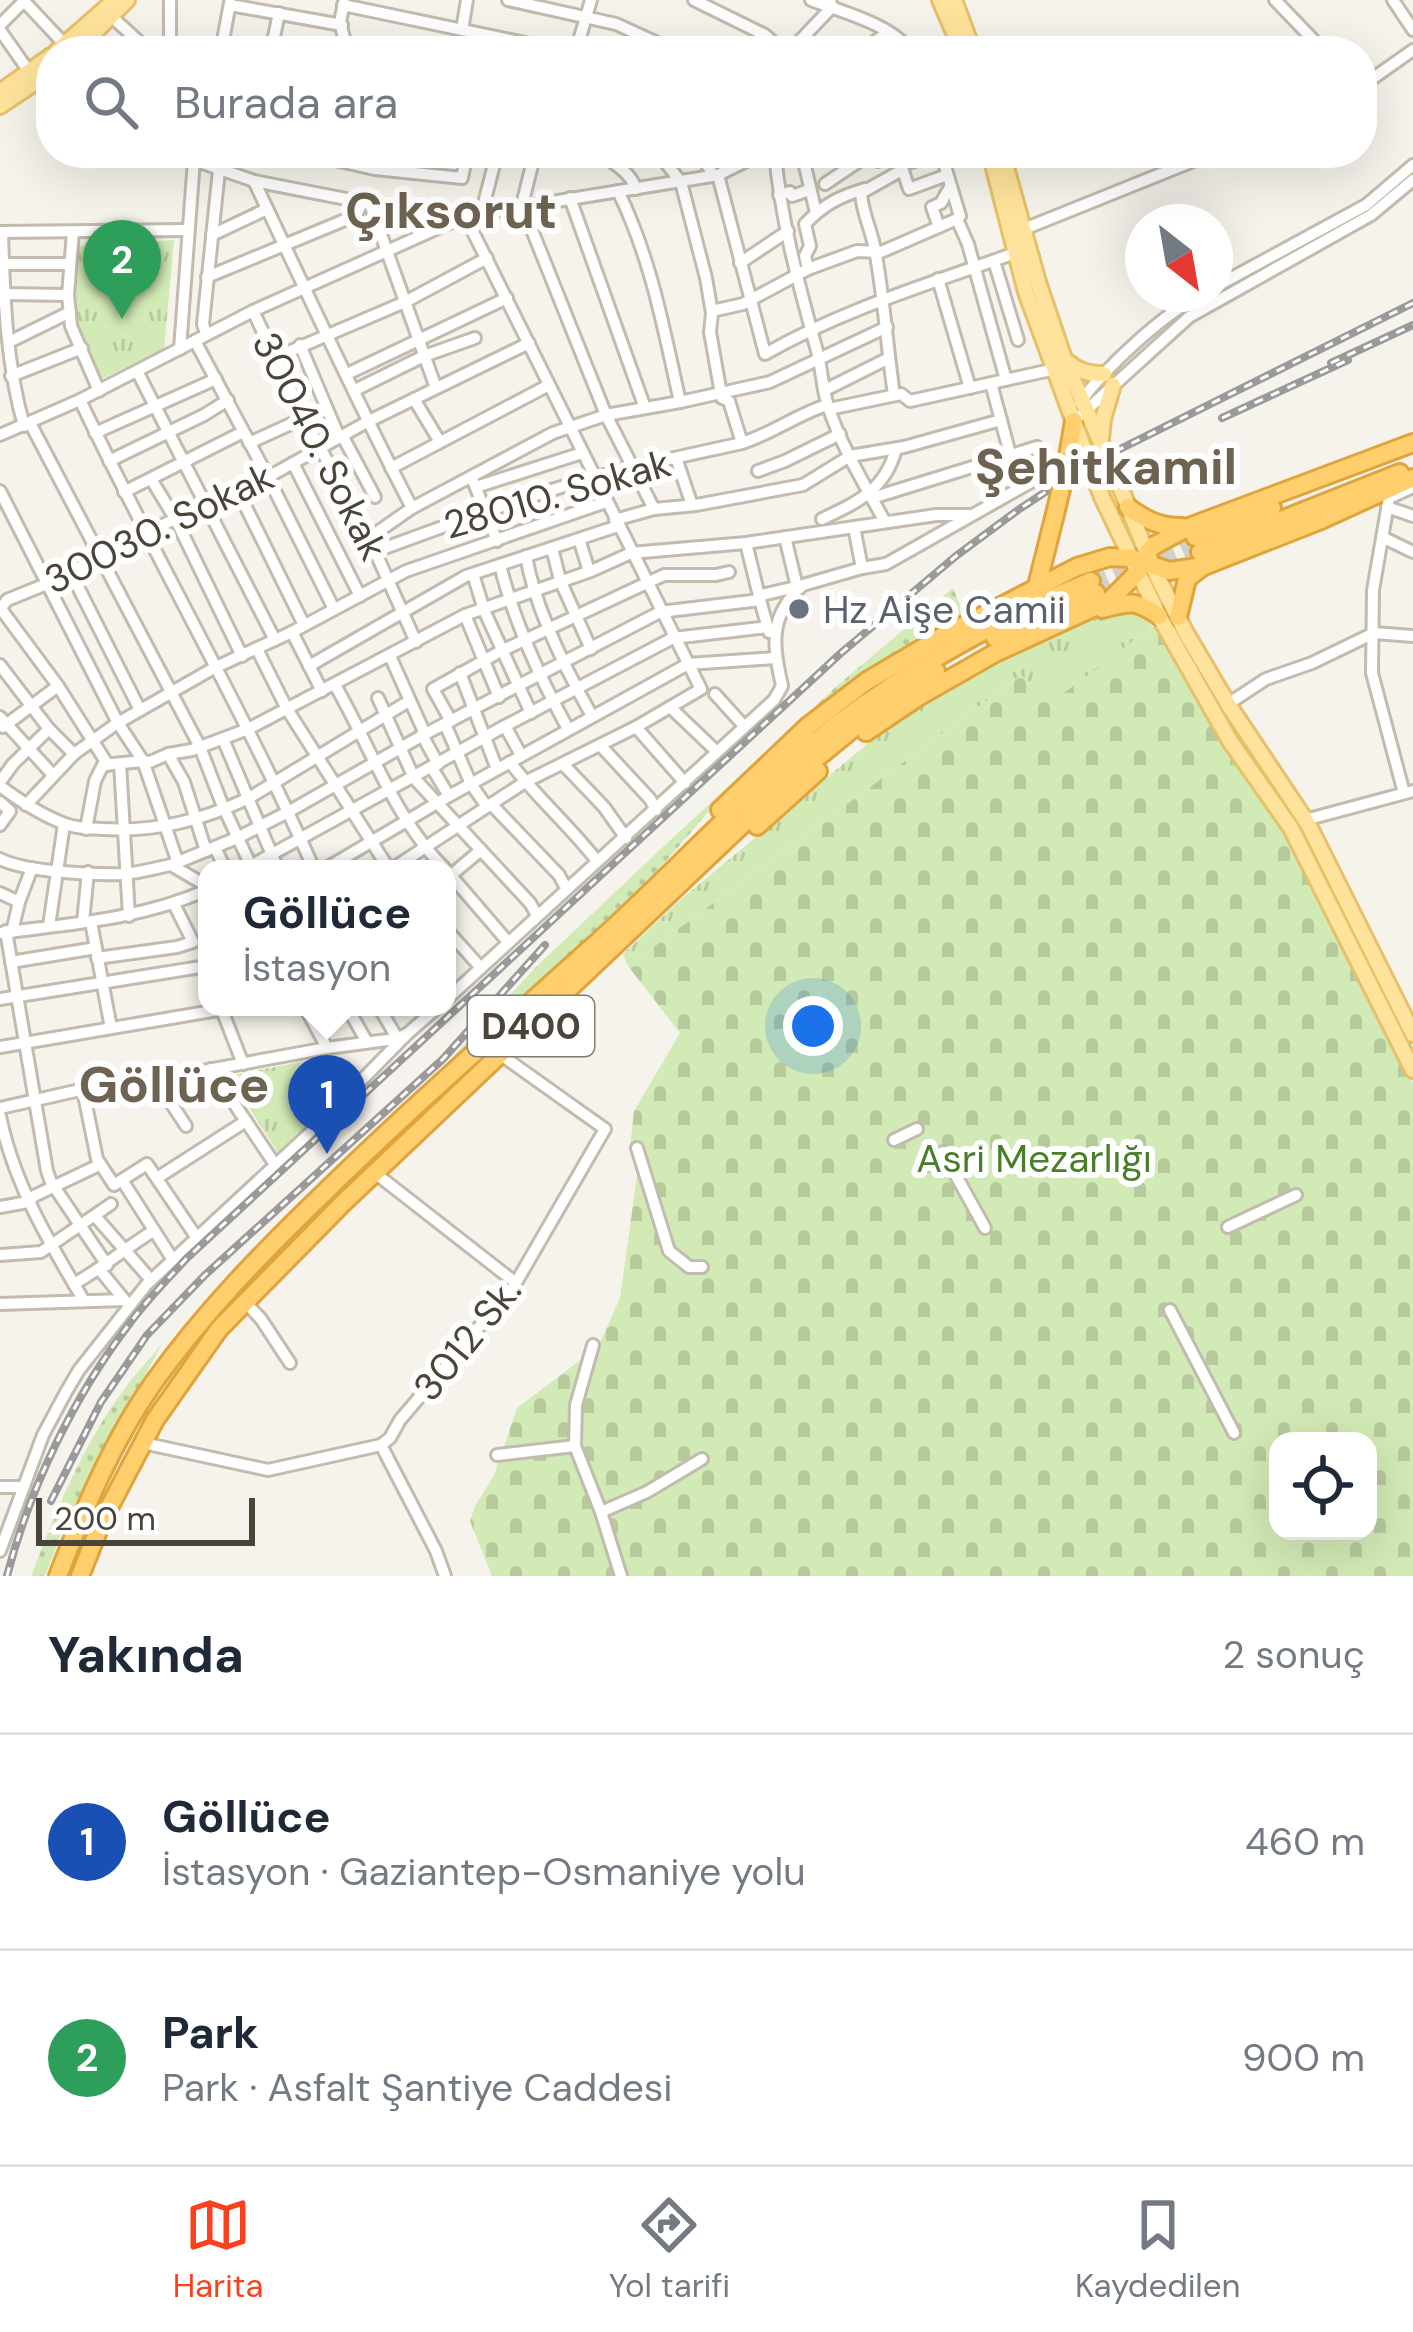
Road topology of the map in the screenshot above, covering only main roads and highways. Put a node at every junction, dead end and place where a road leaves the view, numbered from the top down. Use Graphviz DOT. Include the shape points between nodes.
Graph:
graph roads {
  1 [pos="127,0"];
  2 [pos="940,0"];
  3 [pos="954,4"];
  4 [pos="113,8"];
  5 [pos="82,36"];
  6 [pos="956,36"];
  7 [pos="967,36"];
  8 [pos="36,79"];
  9 [pos="36,82"];
  10 [pos="0,92"];
  11 [pos="0,106"];
  12 [pos="994,168"];
  13 [pos="1006,168"];
  14 [pos="1059,364"];
  15 [pos="1080,410"];
  16 [pos="1101,442"];
  17 [pos="1413,443"];
  18 [pos="1413,453"];
  19 [pos="1413,468"];
  20 [pos="1413,478"];
  21 [pos="1128,507"];
  22 [pos="1197,546"];
  23 [pos="1093,561"];
  24 [pos="1142,563"];
  25 [pos="1036,590"];
  26 [pos="1099,591"];
  27 [pos="1078,615"];
  28 [pos="1168,617"];
  29 [pos="657,905"];
  30 [pos="611,931"];
  31 [pos="1413,1034"];
  32 [pos="1413,1070"];
  33 [pos="58,1576"];
  34 [pos="80,1576"];
  1 -- 4 [label="main road"];
  2 -- 6 [label="main road"];
  3 -- 7 [label="main road"];
  4 -- 5 [label="main road"];
  8 -- 10 [label="main road"];
  9 -- 11 [label="main road"];
  12 -- 14 [label="main road" via="1015,254"];
  13 -- 14 [label="main road"];
  14 -- 15 [label="main road"];
  14 -- 16 [label="main road" via="1108,380"];
  15 -- 16 [label="main road"];
  15 -- 24 [label="main road, bridge" via="1102,497"];
  15 -- 25 [label="highway, bridge"];
  16 -- 21 [label="main road, bridge"];
  17 -- 22 [label="highway"];
  18 -- 22 [label="highway"];
  19 -- 22 [label="highway"];
  20 -- 22 [label="highway" via="1321,520"];
  21 -- 22 [label="highway"];
  21 -- 24 [label="main road"];
  22 -- 24 [label="highway" via="1169,571"];
  22 -- 24 [label="highway" via="1162,539"];
  22 -- 28 [label="highway"];
  23 -- 24 [label="highway"];
  23 -- 25 [label="highway"];
  23 -- 26 [label="highway" via="1112,577 1113,589"];
  24 -- 26 [label="highway"];
  24 -- 28 [label="main road"];
  25 -- 30 [label="highway" via="943,636 808,726"];
  26 -- 27 [label="highway"];
  26 -- 29 [label="highway, D400" via="977,646 907,689 783,786"];
  26 -- 30 [label="highway, D400" via="1043,600 900,679 771,777"];
  27 -- 28 [label="highway" via="1130,602"];
  27 -- 29 [label="highway" via="995,653 864,733"];
  28 -- 31 [label="main road" via="1305,820"];
  28 -- 32 [label="main road" via="1230,741 1292,828"];
  29 -- 34 [label="highway, D400" via="219,1329 142,1443"];
  30 -- 33 [label="highway, D400" via="358,1160 208,1312 111,1454"];
}
